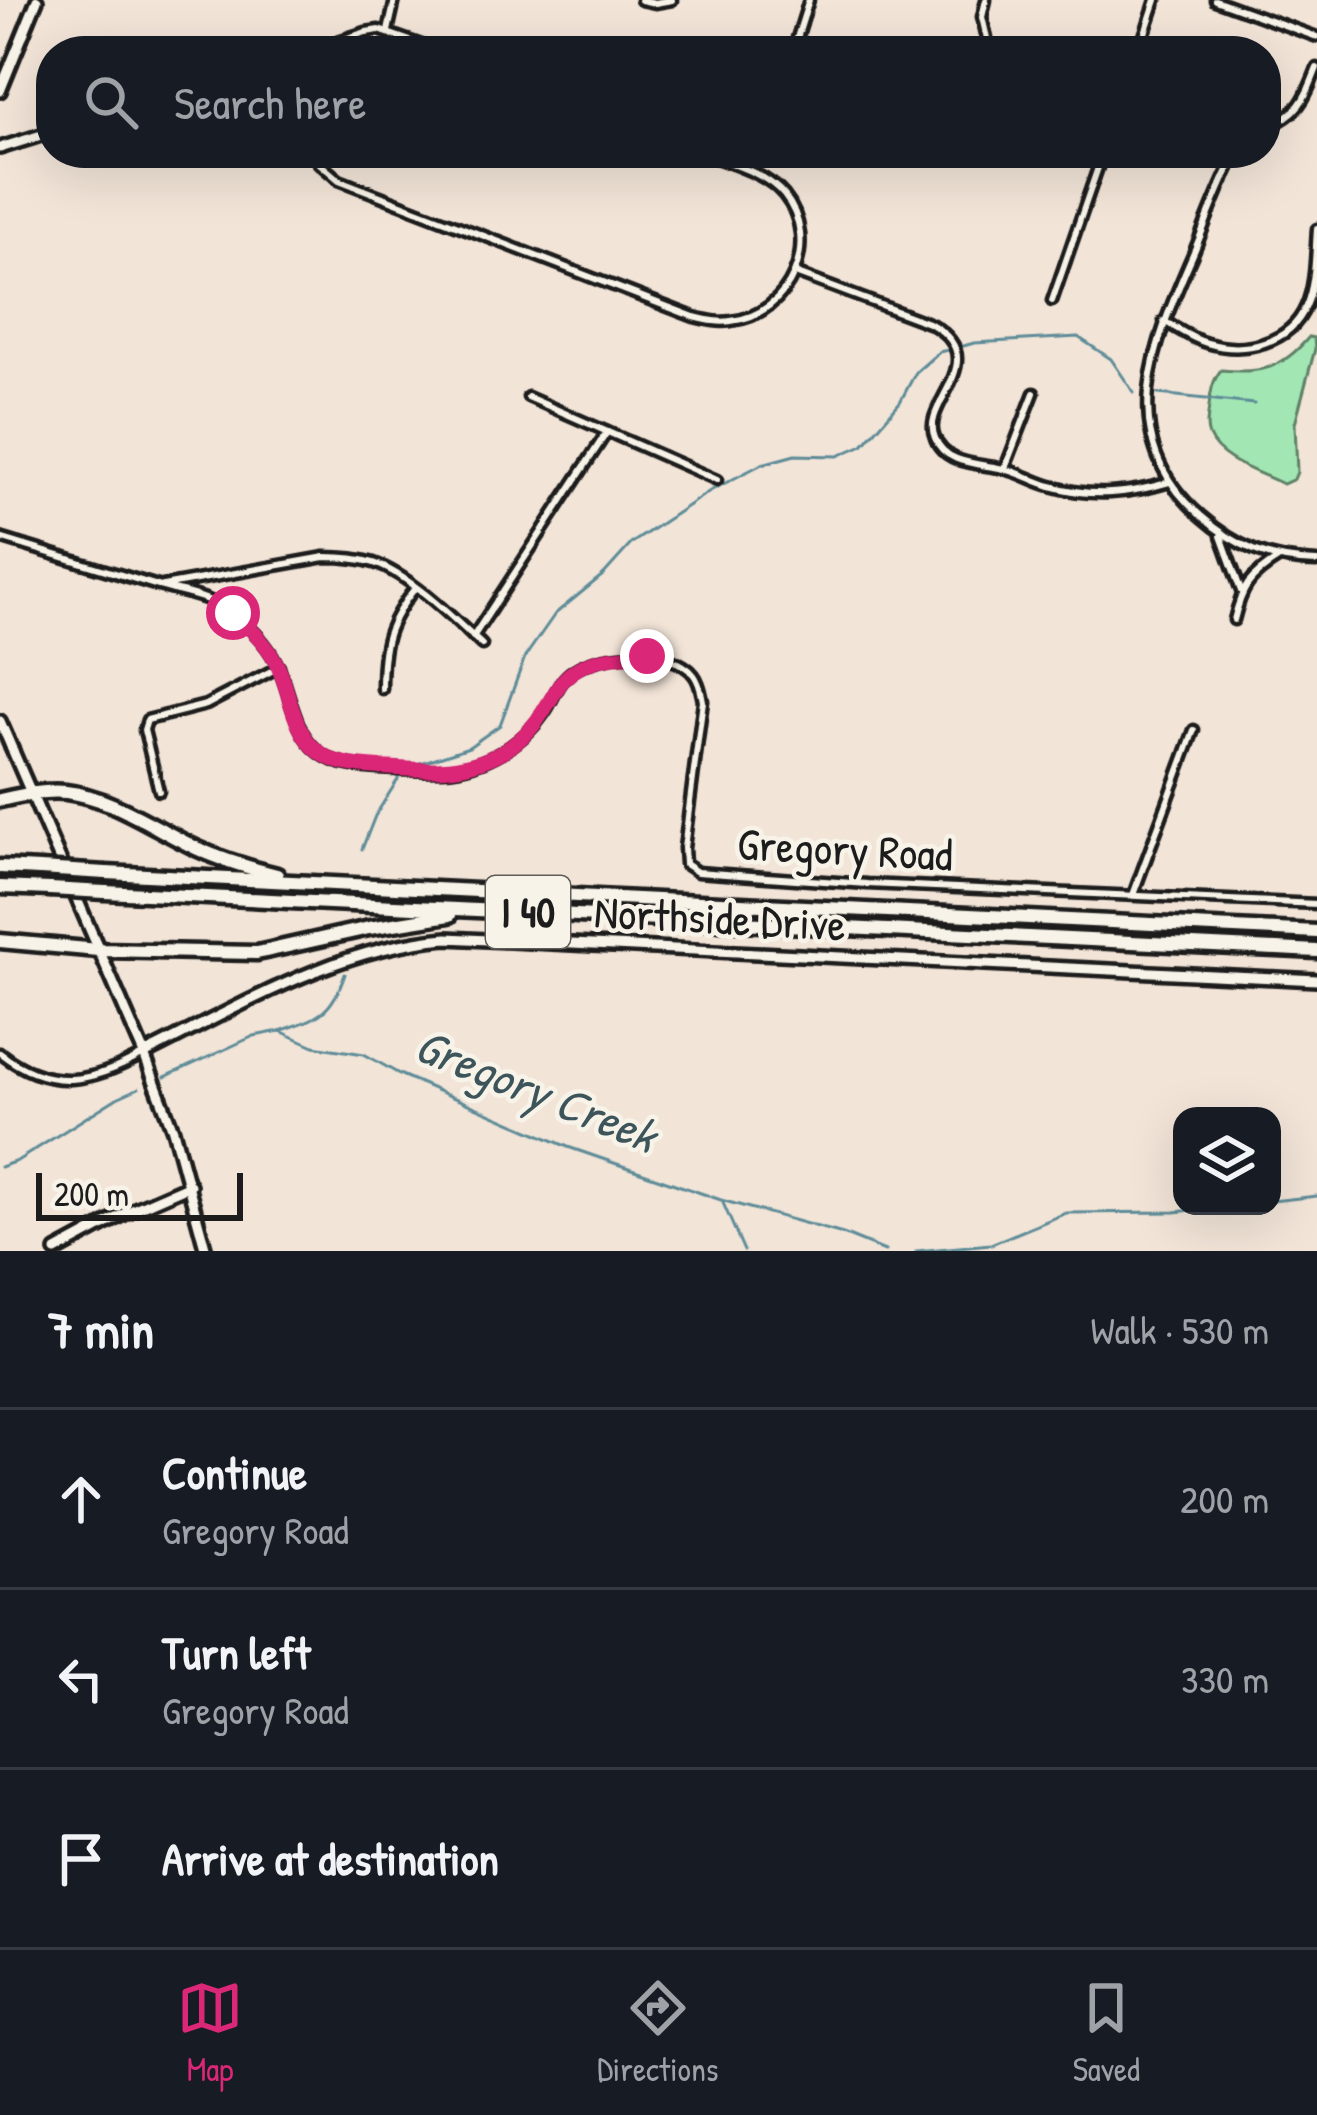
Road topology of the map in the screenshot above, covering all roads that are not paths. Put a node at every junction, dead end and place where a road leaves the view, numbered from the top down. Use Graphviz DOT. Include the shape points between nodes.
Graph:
graph roads {
  1 [pos="37,0"];
  2 [pos="395,0"];
  3 [pos="640,0"];
  4 [pos="672,0"];
  5 [pos="809,0"];
  6 [pos="986,0"];
  7 [pos="1156,0"];
  8 [pos="1215,0"];
  9 [pos="388,31"];
  10 [pos="353,36"];
  11 [pos="401,36"];
  12 [pos="798,36"];
  13 [pos="986,36"];
  14 [pos="1143,36"];
  15 [pos="1317,37"];
  16 [pos="1317,68"];
  17 [pos="0,92"];
  18 [pos="1281,121"];
  19 [pos="36,137"];
  20 [pos="0,148"];
  21 [pos="326,168"];
  22 [pos="738,168"];
  23 [pos="1098,168"];
  24 [pos="1231,168"];
  25 [pos="1317,229"];
  26 [pos="795,273"];
  27 [pos="1052,301"];
  28 [pos="1164,321"];
  29 [pos="1034,393"];
  30 [pos="528,397"];
  31 [pos="607,432"];
  32 [pos="1005,469"];
  33 [pos="717,480"];
  34 [pos="1170,482"];
  35 [pos="1220,533"];
  36 [pos="0,538"];
  37 [pos="1278,559"];
  38 [pos="1317,562"];
  39 [pos="161,587"];
  40 [pos="416,588"];
  41 [pos="1241,591"];
  42 [pos="1234,620"];
  43 [pos="473,637"];
  44 [pos="482,645"];
  45 [pos="279,668"];
  46 [pos="382,689"];
  47 [pos="0,721"];
  48 [pos="1194,730"];
  49 [pos="159,790"];
  50 [pos="31,793"];
  51 [pos="0,800"];
  52 [pos="0,867"];
  53 [pos="325,884"];
  54 [pos="0,887"];
  55 [pos="1133,895"];
  56 [pos="1317,904"];
  57 [pos="542,913"];
  58 [pos="1317,932"];
  59 [pos="0,941"];
  60 [pos="98,950"];
  61 [pos="1317,951"];
  62 [pos="1317,980"];
  63 [pos="0,1053"];
  64 [pos="144,1054"];
  65 [pos="190,1185"];
  66 [pos="56,1251"];
  67 [pos="206,1251"];
  1 -- 17 [label="street"];
  2 -- 9 [label="street"];
  3 -- 4 [label="street"];
  5 -- 12 [label="street"];
  6 -- 13 [label="street"];
  7 -- 14 [label="street"];
  8 -- 15 [label="street"];
  9 -- 10 [label="street"];
  9 -- 11 [label="street"];
  16 -- 18 [label="street" via="1298,109"];
  19 -- 20 [label="street"];
  21 -- 26 [label="street" via="339,180 714,322 754,316"];
  22 -- 26 [label="street" via="769,181 795,212"];
  23 -- 27 [label="street"];
  24 -- 28 [label="street"];
  25 -- 28 [label="street" via="1308,302 1288,331 1225,348"];
  26 -- 32 [label="street" via="943,331 957,366 934,420 937,444 968,464"];
  28 -- 34 [label="street" via="1148,393"];
  29 -- 32 [label="street"];
  30 -- 31 [label="street"];
  31 -- 33 [label="street"];
  31 -- 43 [label="street"];
  32 -- 34 [label="street" via="1092,495"];
  34 -- 35 [label="street"];
  35 -- 37 [label="street"];
  35 -- 41 [label="street"];
  36 -- 39 [label="street, Gregory Road"];
  37 -- 38 [label="street"];
  37 -- 41 [label="street"];
  39 -- 40 [label="street" via="350,557"];
  39 -- 45 [label="street, Gregory Road" via="233,613"];
  40 -- 43 [label="street"];
  40 -- 46 [label="street" via="390,623"];
  41 -- 42 [label="street"];
  43 -- 44 [label="street"];
  45 -- 49 [label="street" via="206,705 147,719"];
  45 -- 55 [label="street, Gregory Road" via="296,721 318,752 353,765 437,770 473,765 517,742 574,670 622,655 672,661 694,676 703,701 683,856 697,872"];
  47 -- 50 [label="street"];
  48 -- 55 [label="street"];
  50 -- 51 [label="highway"];
  50 -- 53 [label="highway" via="89,797 240,866"];
  50 -- 60 [label="street"];
  52 -- 53 [label="highway, I 40, bridge"];
  53 -- 58 [label="highway, I 40"];
  54 -- 57 [label="highway, I 40, bridge"];
  55 -- 56 [label="street, Gregory Road"];
  57 -- 60 [label="highway" via="426,917 257,953"];
  57 -- 61 [label="highway, I 40"];
  59 -- 60 [label="highway"];
  60 -- 64 [label="street"];
  62 -- 64 [label="street, Northside Drive" via="447,938 318,969"];
  63 -- 64 [label="street" via="61,1080 98,1075"];
  64 -- 65 [label="street"];
  65 -- 66 [label="street"];
  65 -- 67 [label="street"];
}
